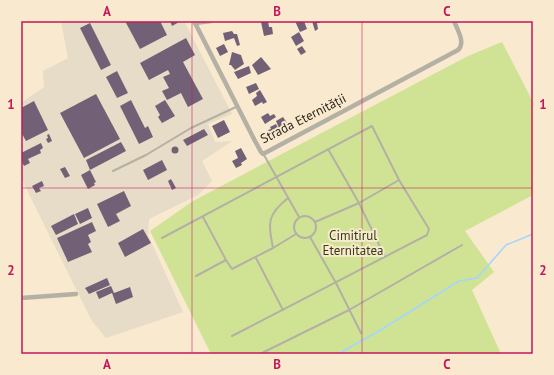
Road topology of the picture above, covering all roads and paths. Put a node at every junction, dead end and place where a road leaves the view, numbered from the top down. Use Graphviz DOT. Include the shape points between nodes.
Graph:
graph roads {
  1 [pos="211,21"];
  2 [pos="454,21"];
  3 [pos="194,22"];
  4 [pos="237,107"];
  5 [pos="328,150"];
  6 [pos="264,154"];
  7 [pos="113,172"];
  8 [pos="277,178"];
  9 [pos="399,180"];
  10 [pos="288,198"];
  11 [pos="359,203"];
  12 [pos="203,217"];
  13 [pos="299,217"];
  14 [pos="315,222"];
  15 [pos="296,234"];
  16 [pos="310,237"];
  17 [pos="162,238"];
  18 [pos="462,245"];
  19 [pos="272,248"];
  20 [pos="385,257"];
  21 [pos="256,258"];
  22 [pos="226,260"];
  23 [pos="196,276"];
  24 [pos="336,283"];
  25 [pos="76,294"];
  26 [pos="21,298"];
  27 [pos="283,310"];
  28 [pos="349,310"];
  29 [pos="361,333"];
  30 [pos="232,336"];
  31 [pos="260,354"];
  1 -- 3 [label="street"];
  2 -- 6 [label="street, Strada Eternității" via="462,42 458,50"];
  3 -- 4 [label="street, Strada Eternității"];
  4 -- 6 [label="street, Strada Eternității"];
  4 -- 7 [label="lane" via="191,128"];
  5 -- 8 [label="lane"];
  5 -- 9 [label="lane" via="372,126"];
  5 -- 11 [label="lane"];
  6 -- 8 [label="lane"];
  8 -- 10 [label="lane"];
  8 -- 12 [label="lane"];
  9 -- 11 [label="lane"];
  9 -- 20 [label="lane" via="429,229 427,235"];
  10 -- 13 [label="lane"];
  10 -- 19 [label="lane" via="272,212 269,228"];
  11 -- 14 [label="lane"];
  11 -- 20 [label="lane"];
  12 -- 17 [label="lane"];
  12 -- 22 [label="lane"];
  13 -- 14 [label="lane" via="308,216"];
  13 -- 15 [label="lane" via="293,228"];
  14 -- 16 [label="lane" via="315,232"];
  15 -- 16 [label="lane" via="302,238"];
  15 -- 19 [label="lane"];
  16 -- 24 [label="lane"];
  18 -- 28 [label="lane"];
  19 -- 21 [label="lane"];
  20 -- 24 [label="lane"];
  21 -- 22 [label="lane" via="232,269"];
  21 -- 27 [label="lane"];
  22 -- 23 [label="lane"];
  24 -- 27 [label="lane"];
  24 -- 28 [label="lane"];
  25 -- 26 [label="street"];
  27 -- 30 [label="lane"];
  28 -- 29 [label="lane"];
  28 -- 31 [label="lane"];
}
